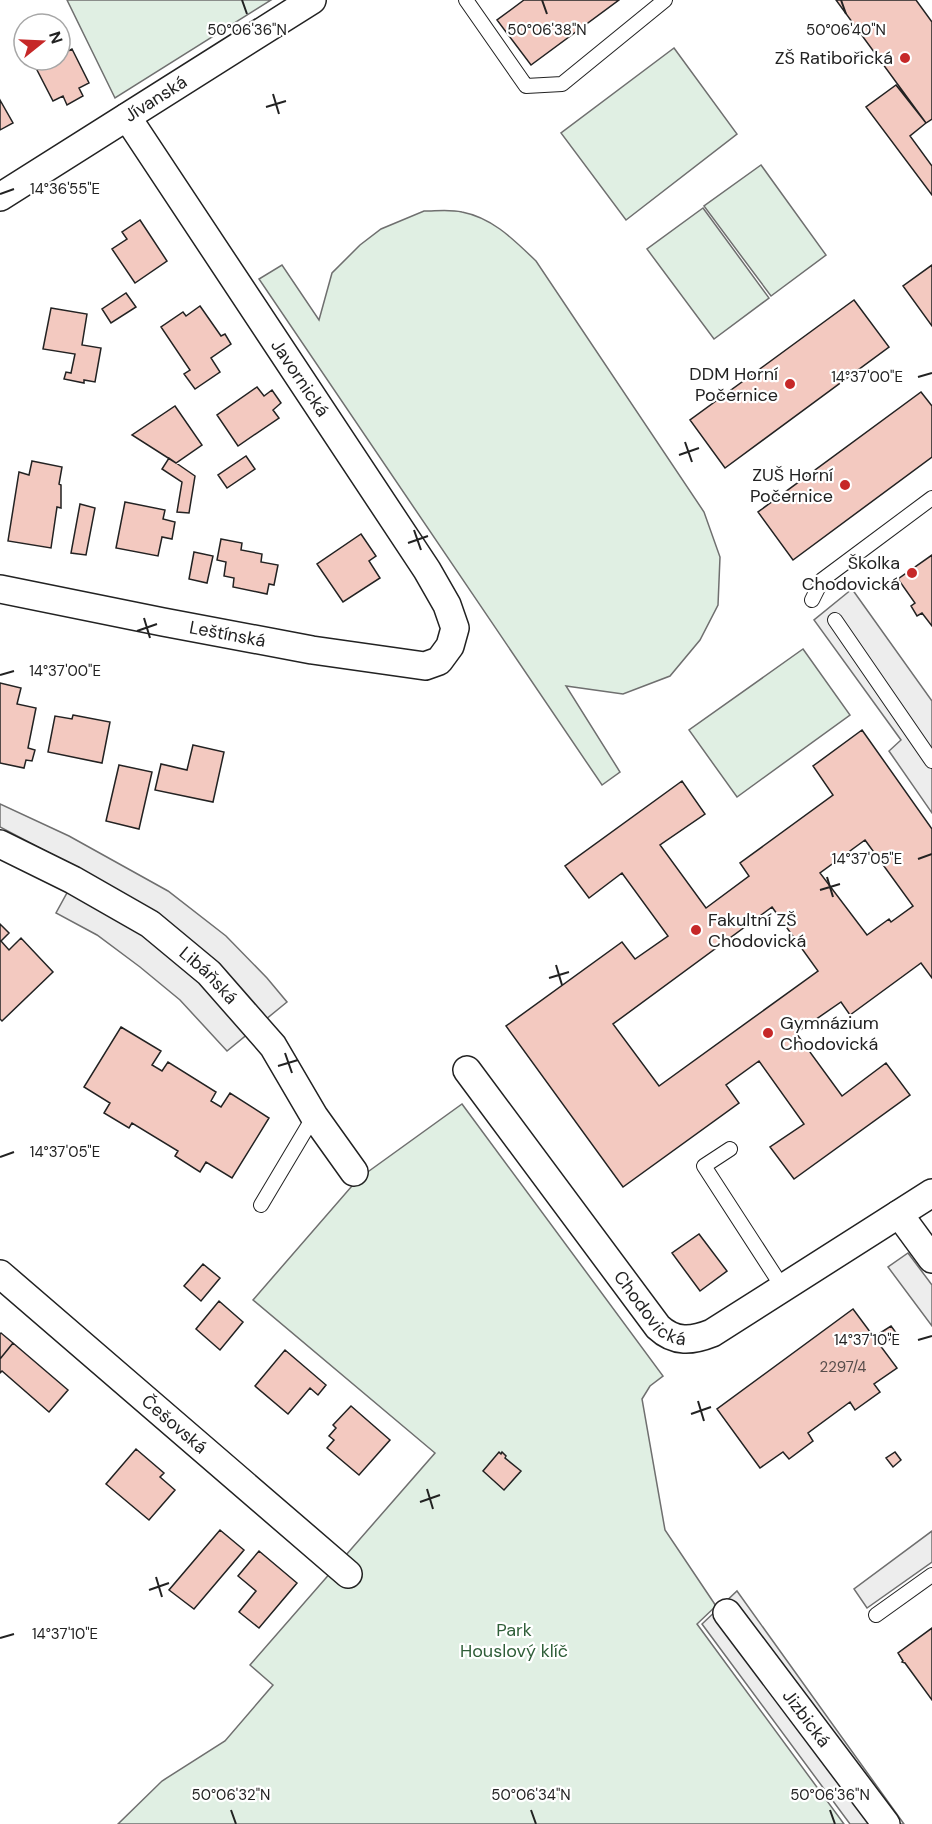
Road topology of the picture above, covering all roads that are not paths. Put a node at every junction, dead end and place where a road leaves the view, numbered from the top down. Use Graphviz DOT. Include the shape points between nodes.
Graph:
graph roads {
  1 [pos="312,0"];
  2 [pos="466,0"];
  3 [pos="665,0"];
  4 [pos="127,117"];
  5 [pos="0,197"];
  6 [pos="932,498"];
  7 [pos="0,589"];
  8 [pos="812,600"];
  9 [pos="835,620"];
  10 [pos="450,646"];
  11 [pos="932,761"];
  12 [pos="0,844"];
  13 [pos="467,1070"];
  14 [pos="314,1116"];
  15 [pos="730,1149"];
  16 [pos="354,1172"];
  17 [pos="932,1193"];
  18 [pos="261,1205"];
  19 [pos="899,1214"];
  20 [pos="932,1259"];
  21 [pos="0,1274"];
  22 [pos="783,1288"];
  23 [pos="348,1574"];
  24 [pos="932,1575"];
  25 [pos="727,1613"];
  26 [pos="876,1615"];
  27 [pos="886,1824"];
  1 -- 4 [label="street, Jívanská"];
  2 -- 3 [label="lane" via="526,86 562,84"];
  4 -- 5 [label="street, Jívanská"];
  4 -- 10 [label="street, Javornická" via="428,570 455,627"];
  6 -- 8 [label="lane" via="822,580"];
  7 -- 10 [label="street, Leštínská" via="395,663 425,666 439,661"];
  9 -- 11 [label="lane"];
  12 -- 14 [label="street, Libáňská" via="150,924 209,973 273,1046"];
  13 -- 22 [label="street, Chodovická" via="664,1332 682,1340 705,1336"];
  14 -- 16 [label="street, Libáňská"];
  14 -- 18 [label="lane"];
  15 -- 22 [label="lane" via="704,1166"];
  17 -- 19 [label="street, Chodovická"];
  19 -- 20 [label="street"];
  19 -- 22 [label="street, Chodovická"];
  21 -- 23 [label="street, Češovská"];
  24 -- 26 [label="lane"];
  25 -- 27 [label="street, Jizbická"];
}
